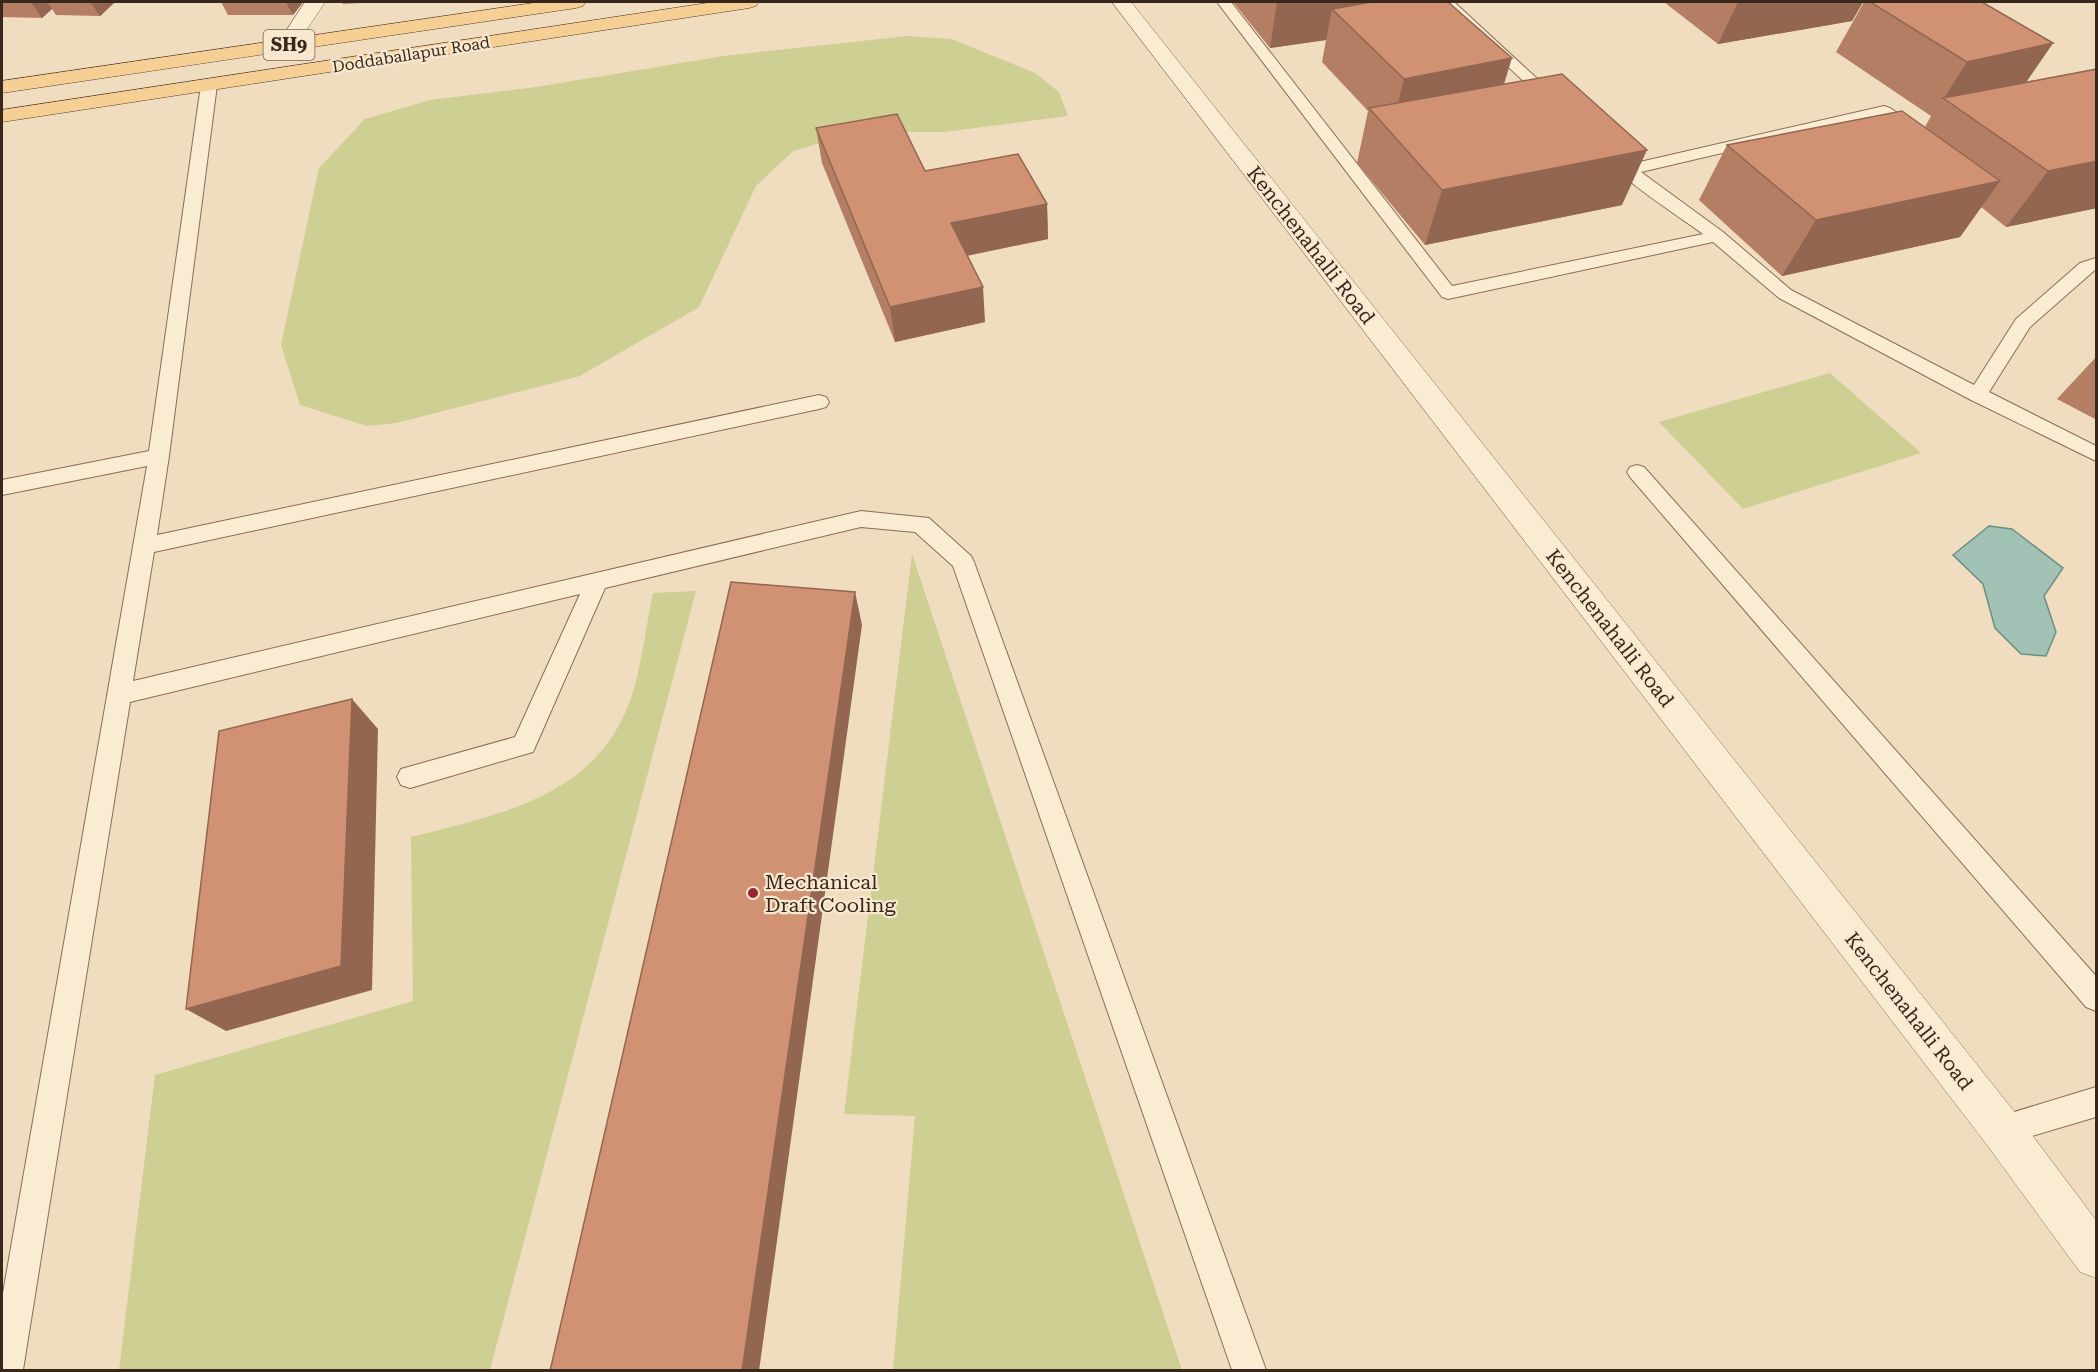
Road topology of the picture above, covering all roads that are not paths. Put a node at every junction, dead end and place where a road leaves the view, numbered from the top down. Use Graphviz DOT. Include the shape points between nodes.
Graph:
graph roads {
  1 [pos="315,2"];
  2 [pos="576,2"];
  3 [pos="749,2"];
  4 [pos="1121,2"];
  5 [pos="1224,2"];
  6 [pos="1446,2"];
  7 [pos="287,45"];
  8 [pos="209,85"];
  9 [pos="2,87"];
  10 [pos="1567,114"];
  11 [pos="2,116"];
  12 [pos="1933,134"];
  13 [pos="1602,146"];
  14 [pos="1628,170"];
  15 [pos="1717,236"];
  16 [pos="2097,263"];
  17 [pos="1978,395"];
  18 [pos="819,402"];
  19 [pos="2097,454"];
  20 [pos="159,456"];
  21 [pos="1637,472"];
  22 [pos="2,487"];
  23 [pos="144,546"];
  24 [pos="597,581"];
  25 [pos="120,694"];
  26 [pos="410,777"];
  27 [pos="2097,997"];
  28 [pos="2097,1102"];
  29 [pos="2002,1130"];
  30 [pos="2097,1256"];
  31 [pos="6,1371"];
  32 [pos="1249,1371"];
  1 -- 7 [label="street"];
  2 -- 7 [label="main road, Doddaballapur Road / SH9"];
  3 -- 8 [label="main road, Doddaballapur Road / SH9"];
  4 -- 29 [label="street, Kenchenahalli Road"];
  5 -- 15 [label="lane" via="1448,293"];
  6 -- 10 [label="lane"];
  7 -- 9 [label="main road, Doddaballapur Road / SH9"];
  8 -- 11 [label="main road, Doddaballapur Road / SH9"];
  8 -- 20 [label="lane"];
  12 -- 14 [label="lane" via="1922,136 1884,111"];
  13 -- 14 [label="lane"];
  14 -- 15 [label="lane"];
  15 -- 17 [label="lane" via="1785,294"];
  16 -- 17 [label="lane" via="2086,267 2023,323"];
  17 -- 19 [label="lane"];
  18 -- 23 [label="lane"];
  20 -- 22 [label="lane"];
  20 -- 23 [label="lane"];
  21 -- 27 [label="lane"];
  23 -- 25 [label="lane"];
  24 -- 25 [label="lane"];
  24 -- 26 [label="lane" via="524,745"];
  24 -- 32 [label="lane" via="861,519 921,524 963,562"];
  25 -- 31 [label="lane"];
  28 -- 29 [label="lane"];
  29 -- 30 [label="street, Kenchenahalli Road"];
}
